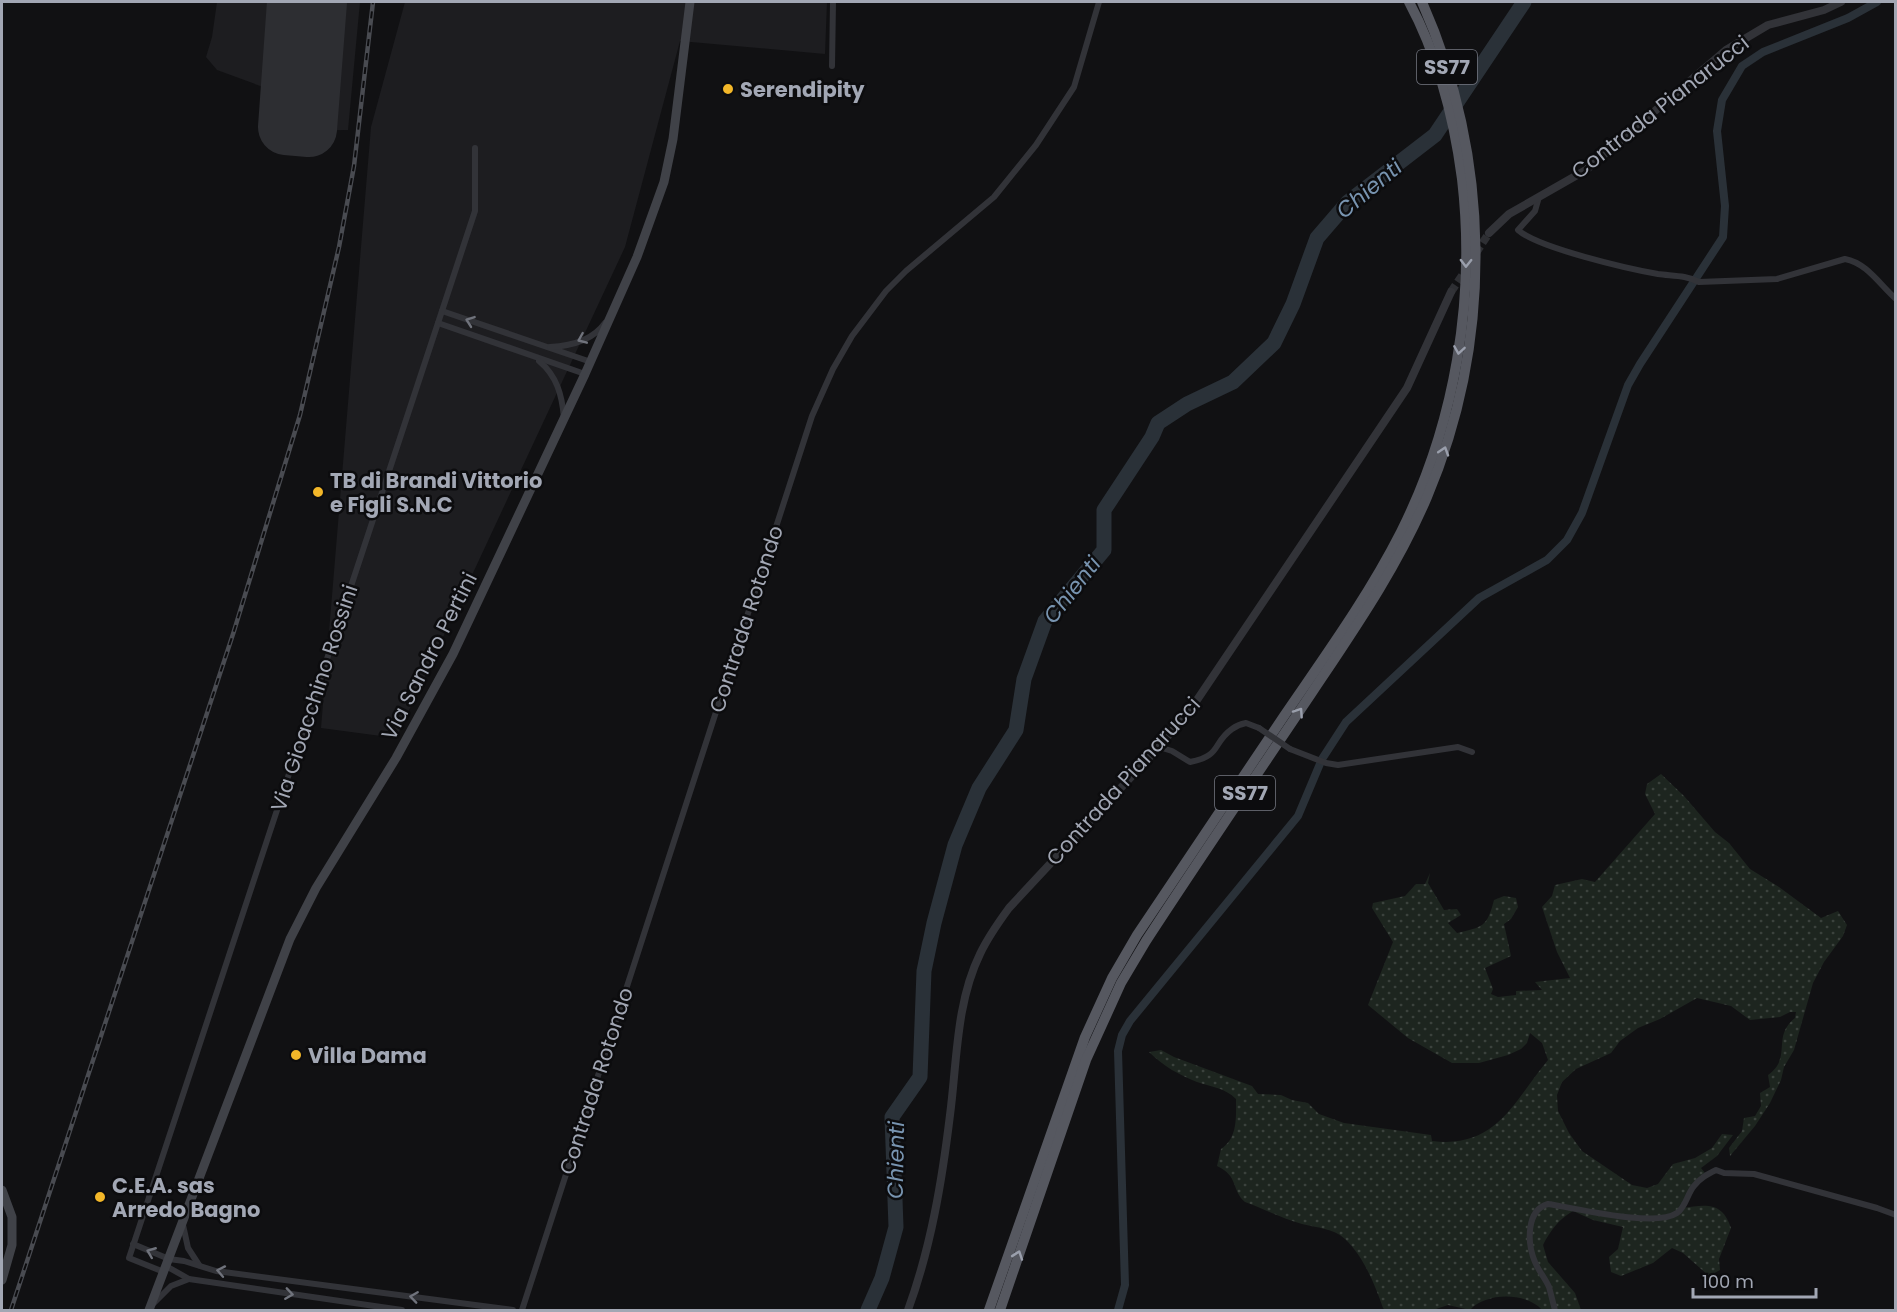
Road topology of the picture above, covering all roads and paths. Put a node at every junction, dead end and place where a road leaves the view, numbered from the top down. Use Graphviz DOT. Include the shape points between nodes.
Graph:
graph roads {
  1 [pos="690,2"];
  2 [pos="833,2"];
  3 [pos="1099,2"];
  4 [pos="1409,2"];
  5 [pos="1422,2"];
  6 [pos="1841,2"];
  7 [pos="1425,21"];
  8 [pos="832,66"];
  9 [pos="1456,118"];
  10 [pos="475,148"];
  11 [pos="1539,197"];
  12 [pos="1490,233"];
  13 [pos="1451,292"];
  14 [pos="1896,299"];
  15 [pos="442,311"];
  16 [pos="612,314"];
  17 [pos="438,323"];
  18 [pos="499,331"];
  19 [pos="494,344"];
  20 [pos="544,347"];
  21 [pos="536,358"];
  22 [pos="591,362"];
  23 [pos="585,374"];
  24 [pos="564,419"];
  25 [pos="1159,747"];
  26 [pos="1473,752"];
  27 [pos="2,1190"];
  28 [pos="1896,1215"];
  29 [pos="183,1222"];
  30 [pos="133,1244"];
  31 [pos="200,1265"];
  32 [pos="166,1266"];
  33 [pos="189,1279"];
  34 [pos="2,1280"];
  35 [pos="150,1308"];
  36 [pos="402,1311"];
  37 [pos="513,1311"];
  38 [pos="522,1311"];
  39 [pos="908,1311"];
  40 [pos="989,1311"];
  41 [pos="1000,1311"];
  42 [pos="1555,1311"];
  1 -- 16 [label="main road, Via Sandro Pertini" via="664,182"];
  2 -- 8 [label="street"];
  3 -- 38 [label="street, Contrada Rotondo" via="1074,87 1036,145 994,197 886,291 852,336 812,416"];
  4 -- 7 [label="highway, SS77"];
  5 -- 7 [label="highway, SS77"];
  6 -- 11 [label="street, Contrada Pianarucci" via="1768,25 1726,50 1586,170"];
  7 -- 9 [label="highway, SS77" via="1449,73"];
  9 -- 40 [label="highway, SS77, one-way" via="1466,234 1463,315 1445,413 1418,493 1365,595 1112,978 1077,1058"];
  41 -- 9 [label="highway, SS77, one-way" via="1086,1060 1120,983 1372,600 1410,535 1438,470 1467,363 1475,285 1474,198"];
  10 -- 15 [label="street, Via Gioacchino Rossini" via="475,211"];
  11 -- 12 [label="street, Contrada Pianarucci" via="1509,214"];
  11 -- 14 [label="street" via="1535,211 1518,230 1536,242 1580,255 1657,274 1691,277 1699,282 1777,279 1845,259 1863,266"];
  13 -- 25 [label="street, Contrada Pianarucci" via="1407,388 1195,703"];
  15 -- 17 [label="street, Via Gioacchino Rossini"];
  18 -- 15 [label="street, one-way"];
  16 -- 20 [label="street, one-way" via="602,328 583,340"];
  16 -- 22 [label="main road, Via Sandro Pertini"];
  17 -- 19 [label="street"];
  17 -- 30 [label="street, Via Gioacchino Rossini"];
  18 -- 19 [label="street"];
  18 -- 20 [label="street"];
  19 -- 21 [label="street"];
  20 -- 22 [label="street"];
  21 -- 23 [label="street"];
  21 -- 24 [label="street" via="554,377"];
  22 -- 23 [label="main road, Via Sandro Pertini"];
  23 -- 24 [label="main road, Via Sandro Pertini"];
  24 -- 29 [label="main road, Via Sandro Pertini" via="423,711 294,929"];
  25 -- 26 [label="street, bridge" via="1190,762 1200,760 1212,754 1233,728 1246,723 1290,749 1338,765 1458,747"];
  25 -- 39 [label="street, Contrada Pianarucci" via="1009,908 979,956 966,992 940,1192"];
  27 -- 34 [label="main road" via="12,1217 12,1245"];
  28 -- 42 [label="street" via="1754,1174 1716,1170 1701,1178 1679,1212 1672,1215 1643,1220 1548,1204 1540,1206 1531,1220 1531,1249"];
  29 -- 31 [label="street" via="188,1248"];
  29 -- 32 [label="main road, Via Sandro Pertini"];
  32 -- 30 [label="street, one-way"];
  30 -- 32 [label="street, Via Gioacchino Rossini" via="129,1258"];
  31 -- 32 [label="street"];
  37 -- 31 [label="street, one-way" via="216,1271"];
  32 -- 33 [label="street"];
  32 -- 35 [label="main road, Via Sandro Pertini"];
  33 -- 35 [label="street" via="171,1286"];
  33 -- 36 [label="street, one-way"];
}
